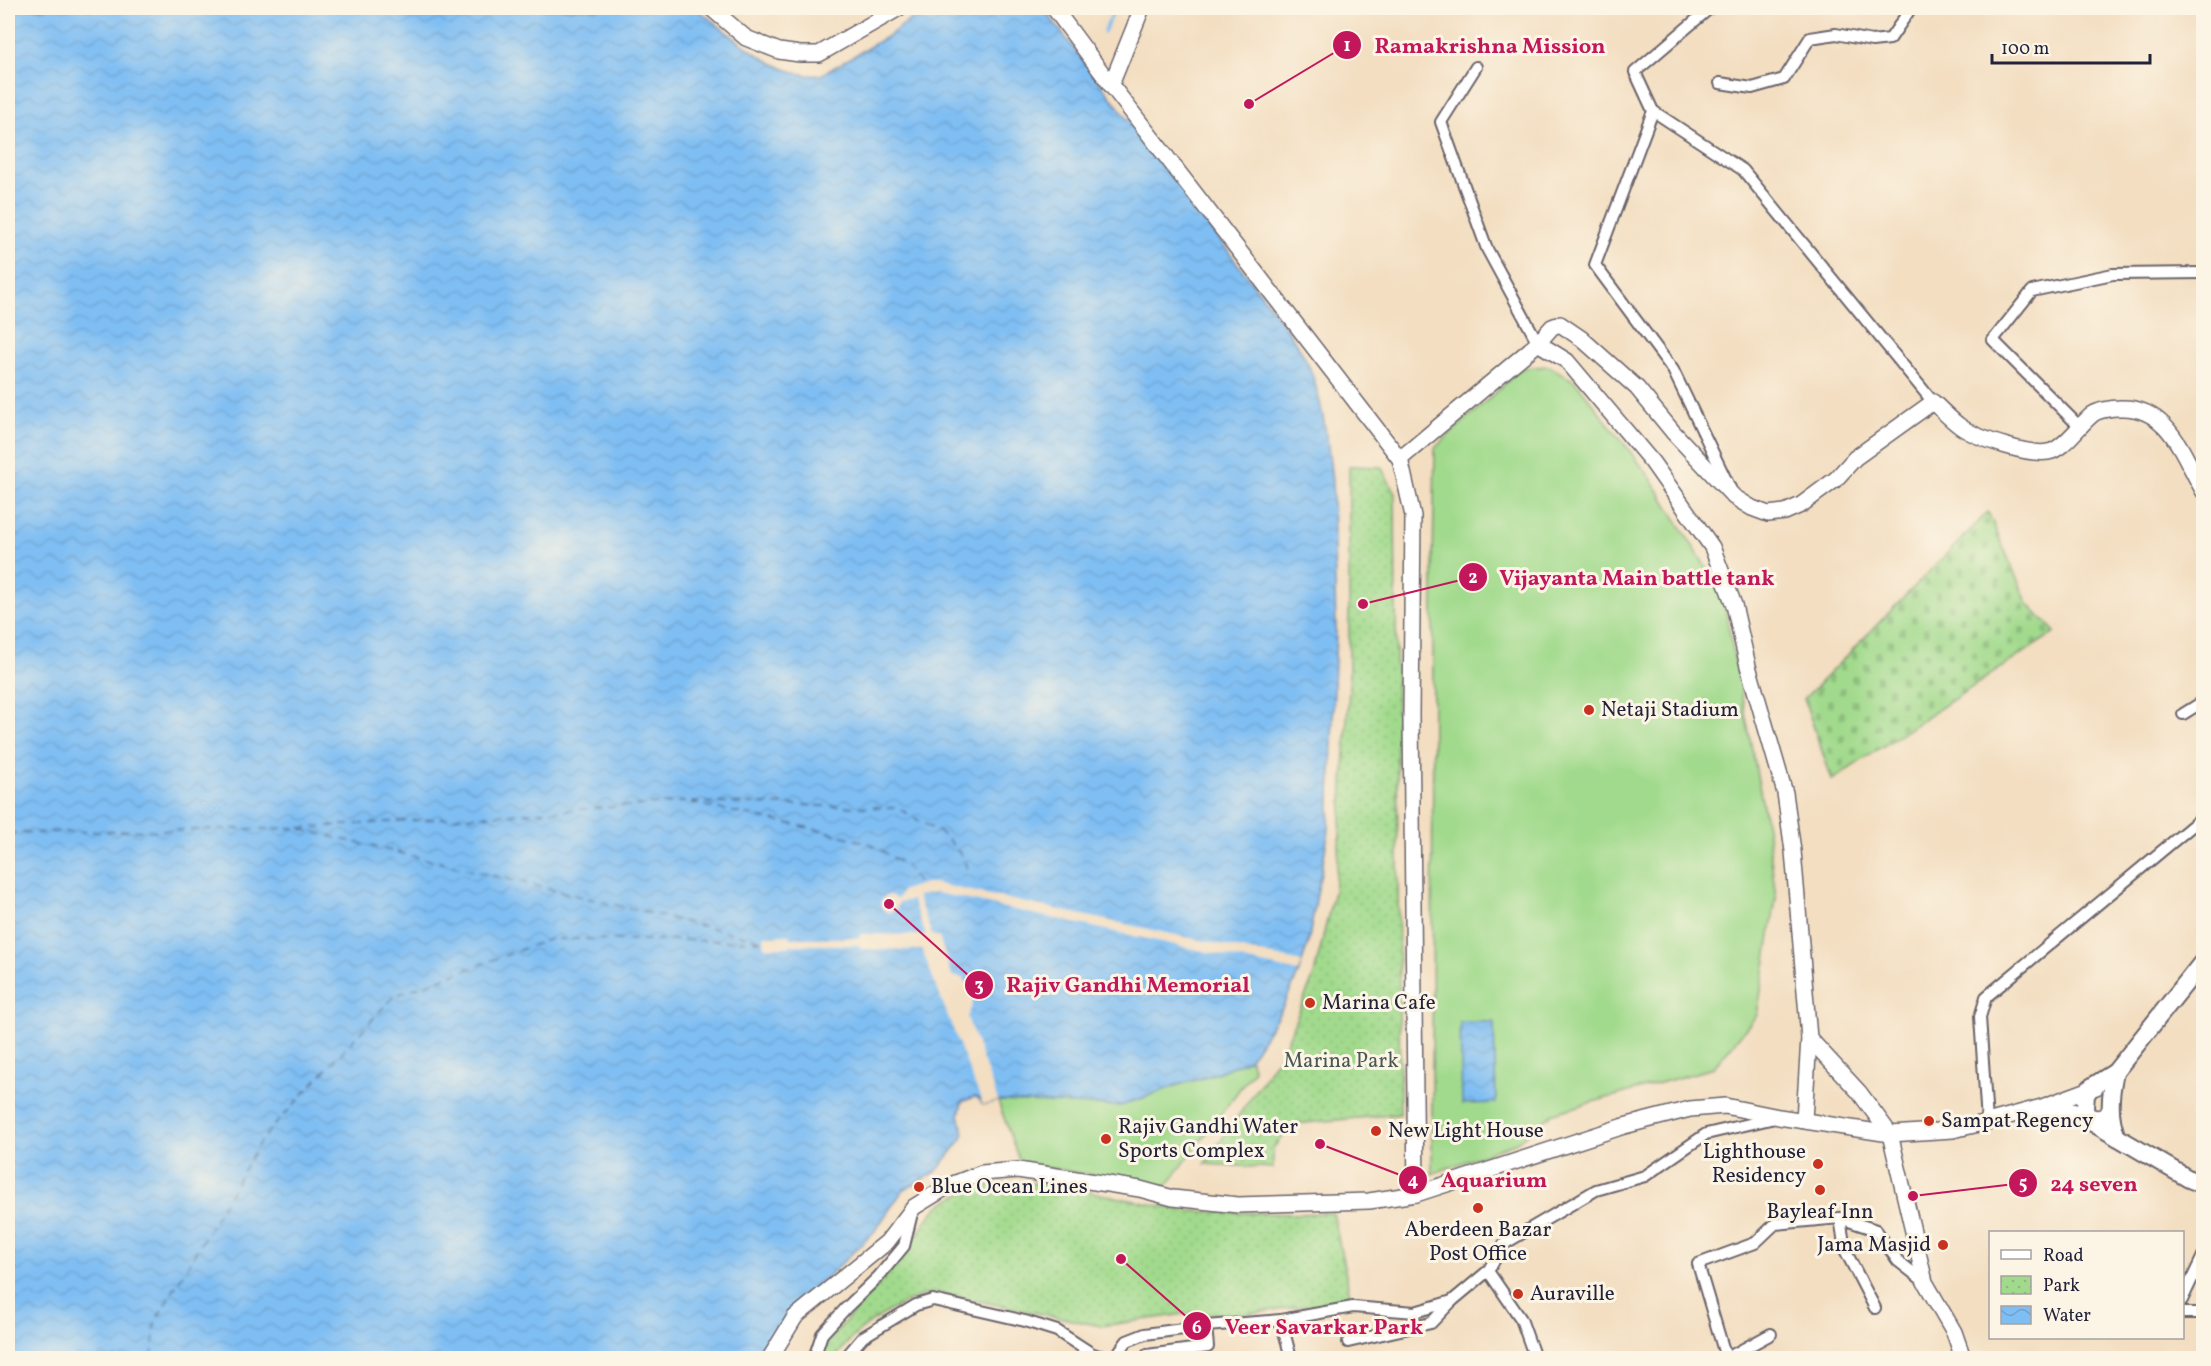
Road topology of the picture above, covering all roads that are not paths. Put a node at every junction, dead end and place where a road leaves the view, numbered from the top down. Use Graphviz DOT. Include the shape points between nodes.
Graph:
graph roads {
  1 [pos="711,8"];
  2 [pos="900,8"];
  3 [pos="1054,8"];
  4 [pos="1142,8"];
  5 [pos="1710,8"];
  6 [pos="1911,8"];
  7 [pos="1476,67"];
  8 [pos="1720,83"];
  9 [pos="1111,85"];
  10 [pos="1653,111"];
  11 [pos="2204,273"];
  12 [pos="1538,343"];
  13 [pos="1933,402"];
  14 [pos="2081,428"];
  15 [pos="1400,459"];
  16 [pos="2204,492"];
  17 [pos="1734,497"];
  18 [pos="2204,701"];
  19 [pos="2183,714"];
  20 [pos="2204,816"];
  21 [pos="2204,960"];
  22 [pos="1809,1038"];
  23 [pos="2115,1072"];
  24 [pos="2091,1087"];
  25 [pos="2110,1102"];
  26 [pos="2042,1107"];
  27 [pos="2086,1115"];
  28 [pos="1779,1117"];
  29 [pos="1804,1120"];
  30 [pos="1988,1122"];
  31 [pos="1890,1134"];
  32 [pos="2117,1137"];
  33 [pos="2204,1185"];
  34 [pos="1416,1194"];
  35 [pos="914,1207"];
  36 [pos="1840,1218"];
  37 [pos="2204,1254"];
  38 [pos="1488,1271"];
  39 [pos="1926,1282"];
  40 [pos="2184,1296"];
  41 [pos="1452,1301"];
  42 [pos="1875,1308"];
  43 [pos="2184,1313"];
  44 [pos="2204,1313"];
  45 [pos="1281,1320"];
  46 [pos="1206,1326"];
  47 [pos="1771,1334"];
  48 [pos="1348,1342"];
  49 [pos="1147,1354"];
  50 [pos="1116,1357"];
  51 [pos="770,1359"];
  52 [pos="814,1359"];
  53 [pos="845,1359"];
  54 [pos="1291,1359"];
  55 [pos="1535,1359"];
  56 [pos="1726,1359"];
  57 [pos="1963,1359"];
  1 -- 2 [label="street" via="746,38 779,51 819,54"];
  3 -- 9 [label="street"];
  4 -- 9 [label="street"];
  5 -- 10 [label="street" via="1635,72"];
  6 -- 8 [label="street" via="1890,39 1872,41 1836,34 1810,38 1784,79 1752,88"];
  7 -- 12 [label="street" via="1441,122 1486,249"];
  9 -- 15 [label="street"];
  10 -- 13 [label="street" via="1743,170"];
  10 -- 17 [label="street" via="1594,266 1673,370"];
  11 -- 14 [label="street" via="2113,274 2032,291 2019,307 1993,340"];
  12 -- 15 [label="street"];
  12 -- 17 [label="street" via="1560,324 1582,339 1637,388 1672,432"];
  12 -- 22 [label="street" via="1567,361 1652,462 1712,547 1734,605 1785,793"];
  13 -- 14 [label="street" via="1961,427 2033,453 2052,451"];
  13 -- 17 [label="street" via="1855,458 1801,505 1768,514"];
  14 -- 16 [label="street" via="2094,413 2114,408 2134,407 2155,416 2173,435"];
  15 -- 34 [label="street" via="1413,516"];
  18 -- 19 [label="street"];
  20 -- 30 [label="street" via="1986,997 1980,1017"];
  21 -- 23 [label="main road"];
  22 -- 29 [label="street"];
  22 -- 31 [label="street" via="1859,1092"];
  23 -- 24 [label="main road"];
  23 -- 25 [label="main road"];
  24 -- 25 [label="street" via="2099,1087"];
  24 -- 26 [label="street"];
  24 -- 27 [label="main road" via="2086,1095"];
  25 -- 27 [label="street" via="2106,1116"];
  25 -- 32 [label="main road" via="2111,1123"];
  26 -- 27 [label="street"];
  26 -- 30 [label="street"];
  27 -- 32 [label="main road"];
  28 -- 29 [label="street"];
  28 -- 34 [label="street" via="1725,1106 1690,1109 1624,1126"];
  28 -- 38 [label="street" via="1706,1134 1645,1176 1596,1190 1504,1244"];
  29 -- 31 [label="street"];
  30 -- 31 [label="street" via="1953,1130"];
  31 -- 39 [label="street"];
  32 -- 33 [label="main road"];
  34 -- 35 [label="street" via="1369,1201 1238,1205 1018,1170 982,1173 948,1186"];
  35 -- 51 [label="street" via="887,1242 795,1317"];
  35 -- 52 [label="street" via="904,1246 822,1334"];
  36 -- 39 [label="street" via="1876,1230 1898,1261"];
  36 -- 42 [label="street" via="1845,1250"];
  36 -- 56 [label="street" via="1775,1224 1755,1242 1698,1264"];
  37 -- 40 [label="street"];
  38 -- 41 [label="street"];
  38 -- 55 [label="street" via="1521,1319"];
  39 -- 57 [label="street" via="1954,1332"];
  41 -- 45 [label="street" via="1415,1312 1353,1307"];
  41 -- 48 [label="street" via="1431,1323"];
  43 -- 44 [label="street"];
  45 -- 46 [label="street"];
  45 -- 54 [label="street"];
  46 -- 49 [label="street" via="1208,1347"];
  46 -- 50 [label="street" via="1127,1341"];
  47 -- 56 [label="street"];
  50 -- 53 [label="street" via="1091,1353 1057,1331 1032,1323 933,1300 916,1305 863,1337"];
}
